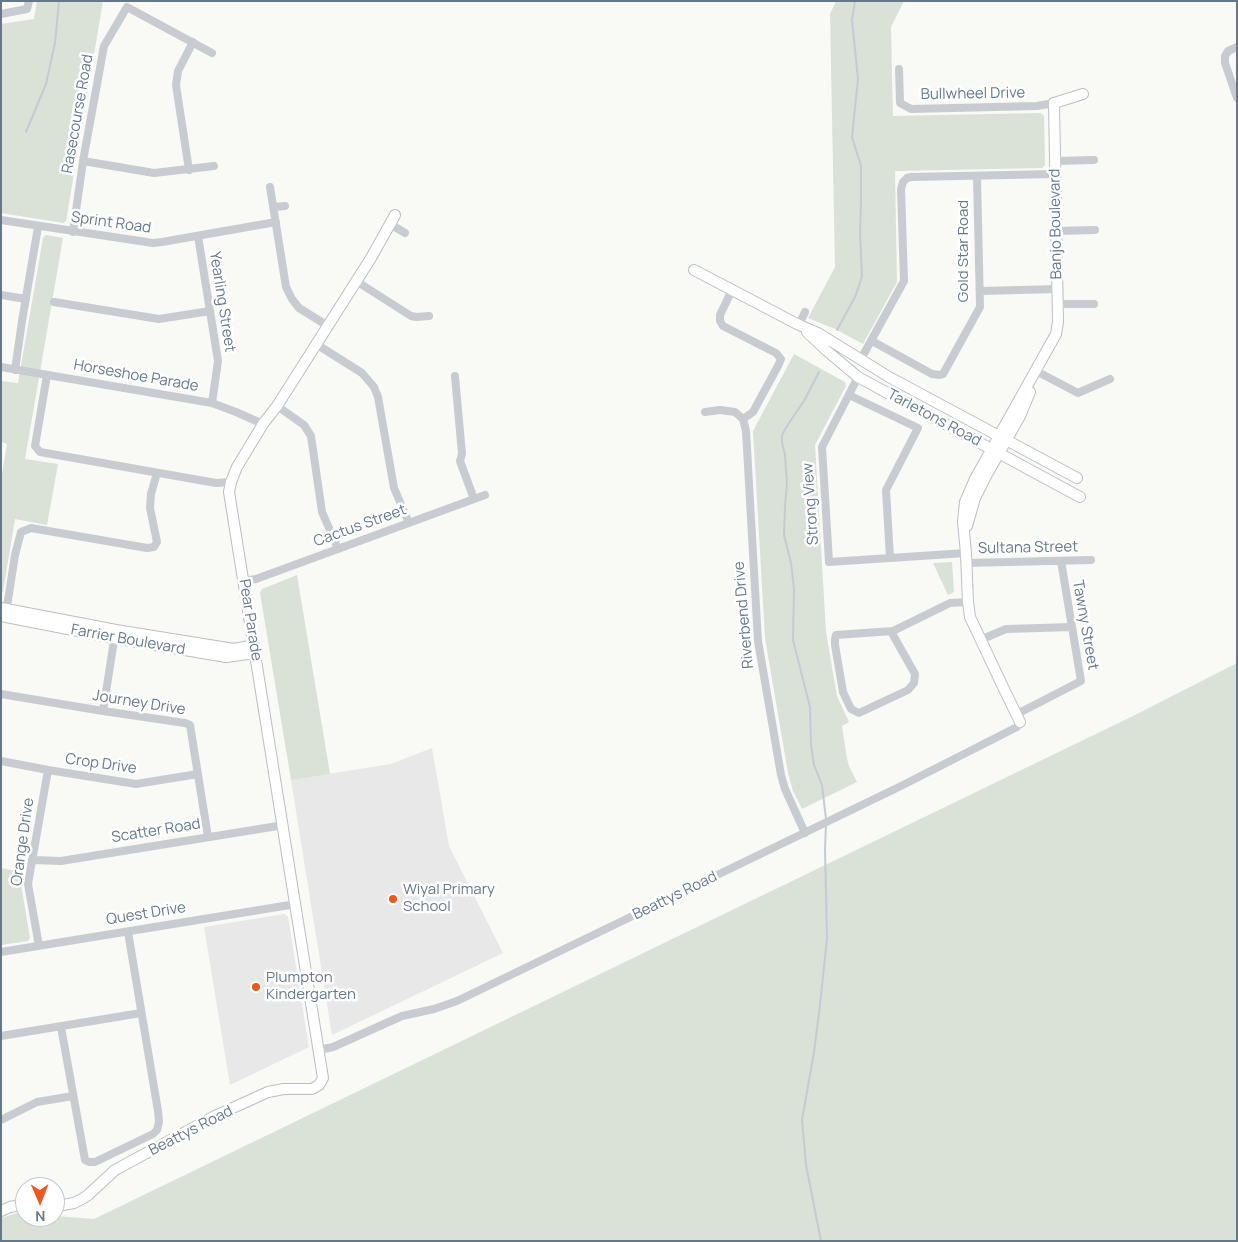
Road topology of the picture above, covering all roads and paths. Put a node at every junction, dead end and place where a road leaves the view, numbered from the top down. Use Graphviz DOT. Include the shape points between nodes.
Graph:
graph roads {
  1 [pos="29,1"];
  2 [pos="1,14"];
  3 [pos="193,42"];
  4 [pos="1237,48"];
  5 [pos="212,53"];
  6 [pos="899,68"];
  7 [pos="1083,94"];
  8 [pos="1237,98"];
  9 [pos="1054,103"];
  10 [pos="1094,160"];
  11 [pos="84,161"];
  12 [pos="1055,161"];
  13 [pos="214,166"];
  14 [pos="189,170"];
  15 [pos="1055,174"];
  16 [pos="977,176"];
  17 [pos="270,187"];
  18 [pos="285,206"];
  19 [pos="274,207"];
  20 [pos="1,220"];
  21 [pos="392,220"];
  22 [pos="276,222"];
  23 [pos="38,227"];
  24 [pos="1095,230"];
  25 [pos="1056,231"];
  26 [pos="73,232"];
  27 [pos="405,233"];
  28 [pos="198,236"];
  29 [pos="694,270"];
  30 [pos="356,281"];
  31 [pos="1058,289"];
  32 [pos="732,290"];
  33 [pos="980,291"];
  34 [pos="1,295"];
  35 [pos="26,299"];
  36 [pos="54,302"];
  37 [pos="1058,304"];
  38 [pos="1094,304"];
  39 [pos="210,311"];
  40 [pos="805,312"];
  41 [pos="429,316"];
  42 [pos="799,325"];
  43 [pos="328,326"];
  44 [pos="872,341"];
  45 [pos="316,344"];
  46 [pos="861,359"];
  47 [pos="1,367"];
  48 [pos="16,370"];
  49 [pos="1036,371"];
  50 [pos="47,375"];
  51 [pos="455,376"];
  52 [pos="858,377"];
  53 [pos="1110,379"];
  54 [pos="849,395"];
  55 [pos="212,403"];
  56 [pos="277,406"];
  57 [pos="706,412"];
  58 [pos="743,419"];
  59 [pos="263,424"];
  60 [pos="1000,444"];
  61 [pos="157,473"];
  62 [pos="1077,478"];
  63 [pos="231,482"];
  64 [pos="485,495"];
  65 [pos="1080,497"];
  66 [pos="474,499"];
  67 [pos="408,523"];
  68 [pos="338,549"];
  69 [pos="890,558"];
  70 [pos="966,558"];
  71 [pos="1091,560"];
  72 [pos="1061,561"];
  73 [pos="243,581"];
  74 [pos="968,602"];
  75 [pos="3,613"];
  76 [pos="1072,628"];
  77 [pos="892,631"];
  78 [pos="115,634"];
  79 [pos="980,640"];
  80 [pos="255,649"];
  81 [pos="1,694"];
  82 [pos="103,711"];
  83 [pos="1018,718"];
  84 [pos="1,762"];
  85 [pos="48,770"];
  86 [pos="198,774"];
  87 [pos="284,825"];
  88 [pos="805,833"];
  89 [pos="208,837"];
  90 [pos="32,860"];
  91 [pos="296,904"];
  92 [pos="128,932"];
  93 [pos="39,946"];
  94 [pos="1,952"];
  95 [pos="141,1013"];
  96 [pos="61,1027"];
  97 [pos="1,1036"];
  98 [pos="320,1050"];
  99 [pos="322,1068"];
  100 [pos="73,1096"];
  101 [pos="1,1120"];
  102 [pos="65,1204"];
  103 [pos="15,1206"];
  104 [pos="1,1211"];
  1 -- 2 [label="street" via="27,9"];
  3 -- 5 [label="street"];
  3 -- 11 [label="street, Rasecourse Road" via="127,7 104,46"];
  3 -- 14 [label="street" via="178,70 176,85"];
  4 -- 8 [label="street" via="1225,56"];
  6 -- 9 [label="street, Bullwheel Drive" via="900,103 911,109"];
  7 -- 9 [label="street"];
  9 -- 12 [label="street, Banjo Boulevard"];
  10 -- 12 [label="street"];
  11 -- 14 [label="street" via="154,173"];
  11 -- 26 [label="street, Rasecourse Road"];
  12 -- 15 [label="street, Banjo Boulevard"];
  13 -- 14 [label="street"];
  15 -- 16 [label="street"];
  15 -- 25 [label="street, Banjo Boulevard"];
  16 -- 33 [label="street, Gold Star Road"];
  16 -- 44 [label="street" via="911,177 903,182 904,281"];
  17 -- 19 [label="street"];
  18 -- 19 [label="street"];
  19 -- 22 [label="street"];
  20 -- 23 [label="street, Sprint Road"];
  21 -- 27 [label="street"];
  21 -- 30 [label="street, Pear Parade"];
  22 -- 28 [label="street, Sprint Road"];
  22 -- 43 [label="street" via="286,287 292,299 299,308"];
  23 -- 26 [label="street, Sprint Road"];
  23 -- 35 [label="street"];
  24 -- 25 [label="street"];
  25 -- 31 [label="street, Banjo Boulevard"];
  26 -- 28 [label="street, Sprint Road" via="153,243"];
  28 -- 39 [label="street, Yearling Street"];
  29 -- 32 [label="street, Tarletons Road"];
  30 -- 41 [label="street" via="411,316"];
  30 -- 43 [label="street, Pear Parade"];
  31 -- 33 [label="street"];
  31 -- 37 [label="street, Banjo Boulevard"];
  32 -- 42 [label="street, Tarletons Road"];
  32 -- 58 [label="street" via="720,315 723,326 776,353 781,359 753,412"];
  33 -- 44 [label="street, Gold Star Road" via="980,307 944,374 932,374"];
  34 -- 35 [label="street"];
  35 -- 48 [label="street"];
  36 -- 39 [label="street" via="159,319"];
  37 -- 38 [label="street"];
  37 -- 49 [label="street, Banjo Boulevard" via="1056,334"];
  39 -- 55 [label="street, Yearling Street" via="218,361"];
  40 -- 42 [label="street"];
  42 -- 46 [label="street, Tarletons Road"];
  42 -- 52 [label="street, Tarletons Road"];
  43 -- 45 [label="street, Pear Parade"];
  44 -- 46 [label="street"];
  45 -- 56 [label="street, Pear Parade"];
  45 -- 67 [label="street" via="362,373 374,387 394,488"];
  46 -- 60 [label="street, Tarletons Road"];
  47 -- 48 [label="street, Horseshoe Parade"];
  48 -- 50 [label="street, Horseshoe Parade"];
  49 -- 53 [label="street" via="1078,393"];
  49 -- 60 [label="street, Banjo Boulevard" via="1020,416"];
  50 -- 55 [label="street, Horseshoe Parade"];
  50 -- 61 [label="street" via="35,446 40,452"];
  51 -- 66 [label="street" via="460,461"];
  52 -- 54 [label="street, Strong View"];
  52 -- 60 [label="street, Tarletons Road"];
  54 -- 69 [label="street" via="918,428 886,490"];
  54 -- 69 [label="street, Strong View" via="822,447 829,562"];
  55 -- 59 [label="street, Horseshoe Parade"];
  56 -- 59 [label="street, Pear Parade"];
  56 -- 68 [label="street" via="304,425 311,436 322,512"];
  57 -- 58 [label="street" via="735,412"];
  58 -- 88 [label="street, Riverbend Drive" via="758,641 781,775"];
  59 -- 63 [label="street, Pear Parade"];
  60 -- 62 [label="street, Tarletons Road"];
  60 -- 65 [label="street, Tarletons Road"];
  60 -- 70 [label="street, Banjo Boulevard" via="975,479 965,502 962,522"];
  61 -- 63 [label="street" via="216,484"];
  61 -- 75 [label="street" via="150,508 157,542 154,547 31,528 21,532"];
  63 -- 73 [label="street, Pear Parade" via="229,492"];
  64 -- 66 [label="street, Cactus Street"];
  66 -- 67 [label="street, Cactus Street"];
  67 -- 68 [label="street, Cactus Street"];
  68 -- 73 [label="street, Cactus Street"];
  69 -- 70 [label="street, Strong View"];
  70 -- 72 [label="street, Sultana Street"];
  70 -- 74 [label="street, Banjo Boulevard"];
  71 -- 72 [label="street, Sultana Street"];
  72 -- 76 [label="street, Tawny Street"];
  73 -- 80 [label="street, Pear Parade"];
  74 -- 77 [label="street" via="950,603"];
  74 -- 79 [label="street, Banjo Boulevard" via="970,617"];
  75 -- 78 [label="street, Farrier Boulevard"];
  76 -- 79 [label="street" via="1006,629"];
  76 -- 83 [label="street, Tawny Street" via="1081,681"];
  77 -- 77 [label="street" via="836,635 843,692 851,709 859,712 908,690 914,683 915,674"];
  78 -- 80 [label="street, Farrier Boulevard"];
  78 -- 82 [label="street"];
  79 -- 83 [label="street, Banjo Boulevard"];
  80 -- 87 [label="street, Pear Parade"];
  81 -- 82 [label="street, Journey Drive"];
  82 -- 86 [label="street, Journey Drive" via="190,725"];
  83 -- 88 [label="street, Beattys Road" via="1017,727"];
  84 -- 85 [label="street, Crop Drive"];
  85 -- 86 [label="street, Crop Drive" via="136,784"];
  85 -- 90 [label="street, Orange Drive"];
  86 -- 89 [label="street, Journey Drive"];
  87 -- 89 [label="street, Scatter Road"];
  87 -- 91 [label="street, Pear Parade"];
  88 -- 98 [label="street, Beattys Road" via="457,1001 402,1016"];
  89 -- 90 [label="street, Scatter Road" via="62,860"];
  90 -- 93 [label="street, Orange Drive" via="28,888"];
  91 -- 92 [label="street, Quest Drive"];
  91 -- 98 [label="street, Pear Parade"];
  92 -- 93 [label="street, Quest Drive"];
  92 -- 95 [label="street"];
  93 -- 94 [label="street, Quest Drive"];
  95 -- 96 [label="street"];
  95 -- 100 [label="street" via="158,1110 157,1130 95,1162 88,1162 82,1151"];
  96 -- 97 [label="street"];
  96 -- 100 [label="street"];
  98 -- 99 [label="street, Pear Parade"];
  99 -- 102 [label="street, Beattys Road" via="323,1078 312,1089 268,1092 216,1116 115,1170 82,1199"];
  100 -- 101 [label="street" via="37,1102"];
  103 -- 104 [label="street"];
}
